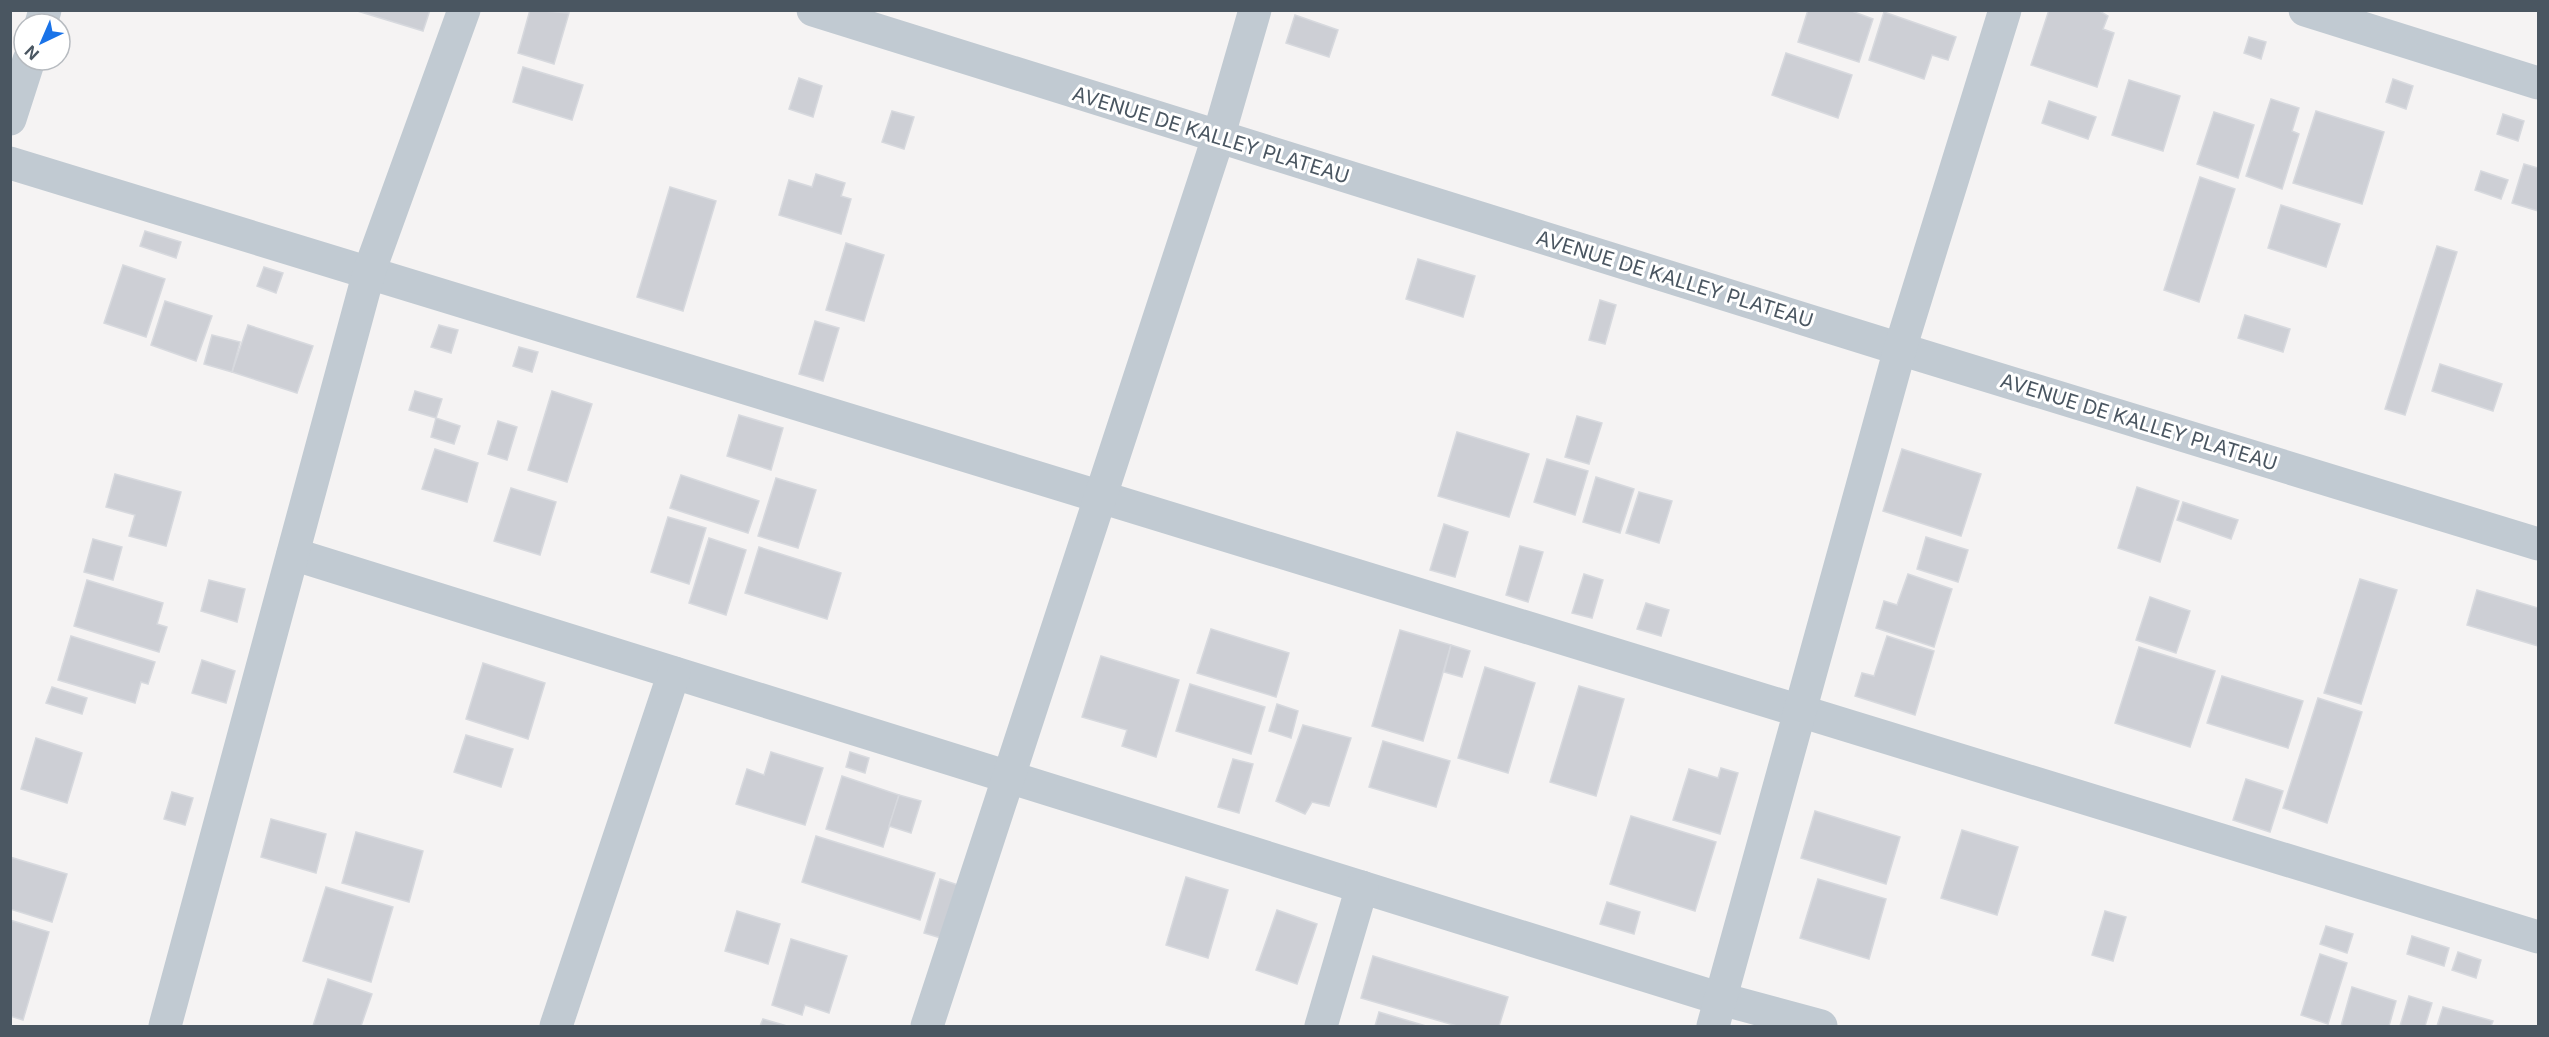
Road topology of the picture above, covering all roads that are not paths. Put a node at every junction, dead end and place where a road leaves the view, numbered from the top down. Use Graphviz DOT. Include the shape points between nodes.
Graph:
graph roads {
  1 [pos="464,10"];
  2 [pos="813,10"];
  3 [pos="1255,10"];
  4 [pos="2005,10"];
  5 [pos="2305,10"];
  6 [pos="25,72"];
  7 [pos="2538,82"];
  8 [pos="10,119"];
  9 [pos="1218,138"];
  10 [pos="10,162"];
  11 [pos="369,272"];
  12 [pos="1900,349"];
  13 [pos="1101,497"];
  14 [pos="2538,544"];
  15 [pos="292,554"];
  16 [pos="674,673"];
  17 [pos="1801,711"];
  18 [pos="1009,778"];
  19 [pos="1362,888"];
  20 [pos="2538,937"];
  21 [pos="1717,1013"];
  22 [pos="165,1026"];
  23 [pos="556,1026"];
  24 [pos="927,1026"];
  25 [pos="1321,1026"];
  26 [pos="1821,1026"];
  1 -- 11 [label="street"];
  2 -- 9 [label="street, AVENUE DE KALLEY PLATEAU"];
  3 -- 9 [label="street"];
  4 -- 12 [label="street"];
  5 -- 7 [label="street"];
  6 -- 8 [label="street"];
  9 -- 12 [label="street, AVENUE DE KALLEY PLATEAU"];
  9 -- 13 [label="street"];
  10 -- 11 [label="street"];
  11 -- 13 [label="street"];
  11 -- 15 [label="street"];
  12 -- 14 [label="street, AVENUE DE KALLEY PLATEAU"];
  12 -- 17 [label="street"];
  13 -- 17 [label="street"];
  13 -- 18 [label="street"];
  15 -- 16 [label="street"];
  15 -- 22 [label="street"];
  16 -- 18 [label="street"];
  16 -- 23 [label="street"];
  17 -- 20 [label="street"];
  17 -- 21 [label="street"];
  18 -- 19 [label="street"];
  18 -- 24 [label="street"];
  19 -- 21 [label="street"];
  19 -- 25 [label="street"];
  21 -- 26 [label="street"];
}
